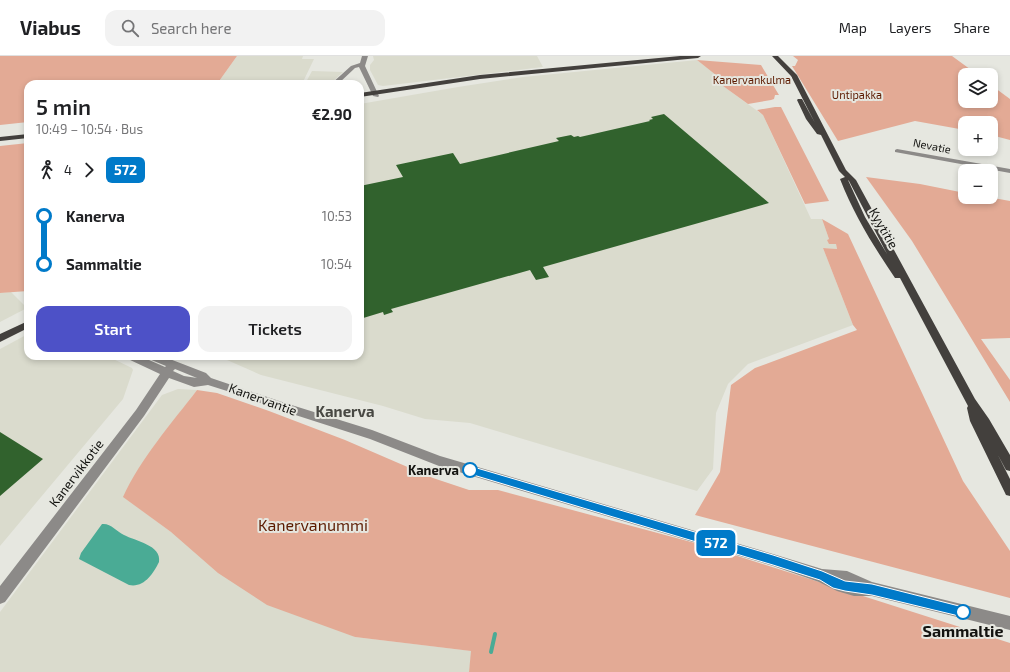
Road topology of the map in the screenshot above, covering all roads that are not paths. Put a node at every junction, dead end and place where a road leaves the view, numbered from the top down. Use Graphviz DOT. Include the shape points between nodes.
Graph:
graph roads {
  1 [pos="365,56"];
  2 [pos="673,56"];
  3 [pos="698,56"];
  4 [pos="769,56"];
  5 [pos="775,56"];
  6 [pos="648,61"];
  7 [pos="362,64"];
  8 [pos="338,80"];
  9 [pos="375,94"];
  10 [pos="364,95"];
  11 [pos="364,98"];
  12 [pos="24,136"];
  13 [pos="0,138"];
  14 [pos="828,142"];
  15 [pos="897,151"];
  16 [pos="1010,171"];
  17 [pos="24,326"];
  18 [pos="0,338"];
  19 [pos="143,360"];
  20 [pos="157,360"];
  21 [pos="169,369"];
  22 [pos="971,402"];
  23 [pos="1010,466"];
  24 [pos="1010,491"];
  25 [pos="0,597"];
  26 [pos="1010,623"];
  1 -- 7 [label="street"];
  2 -- 6 [label="main road"];
  3 -- 6 [label="main road"];
  4 -- 14 [label="main road, Kyytitie" via="787,75 809,119"];
  5 -- 14 [label="main road, Kyytitie" via="794,75"];
  6 -- 9 [label="main road" via="480,78"];
  7 -- 8 [label="street" via="353,67"];
  7 -- 9 [label="street"];
  9 -- 10 [label="main road"];
  9 -- 11 [label="main road"];
  12 -- 13 [label="main road"];
  14 -- 22 [label="main road, Kyytitie" via="843,171 852,180"];
  15 -- 16 [label="street, Nevatie"];
  17 -- 18 [label="main road"];
  19 -- 21 [label="street, Kanervantie"];
  20 -- 21 [label="street, Kanervantie"];
  21 -- 25 [label="street, Kanervikkotie" via="140,414"];
  21 -- 26 [label="street, Kanervantie" via="182,380 194,383 208,381 372,435 439,461 766,557 822,576 837,584"];
  22 -- 23 [label="main road, Kyytitie"];
  22 -- 24 [label="main road, Kyytitie" via="975,421"];
}
